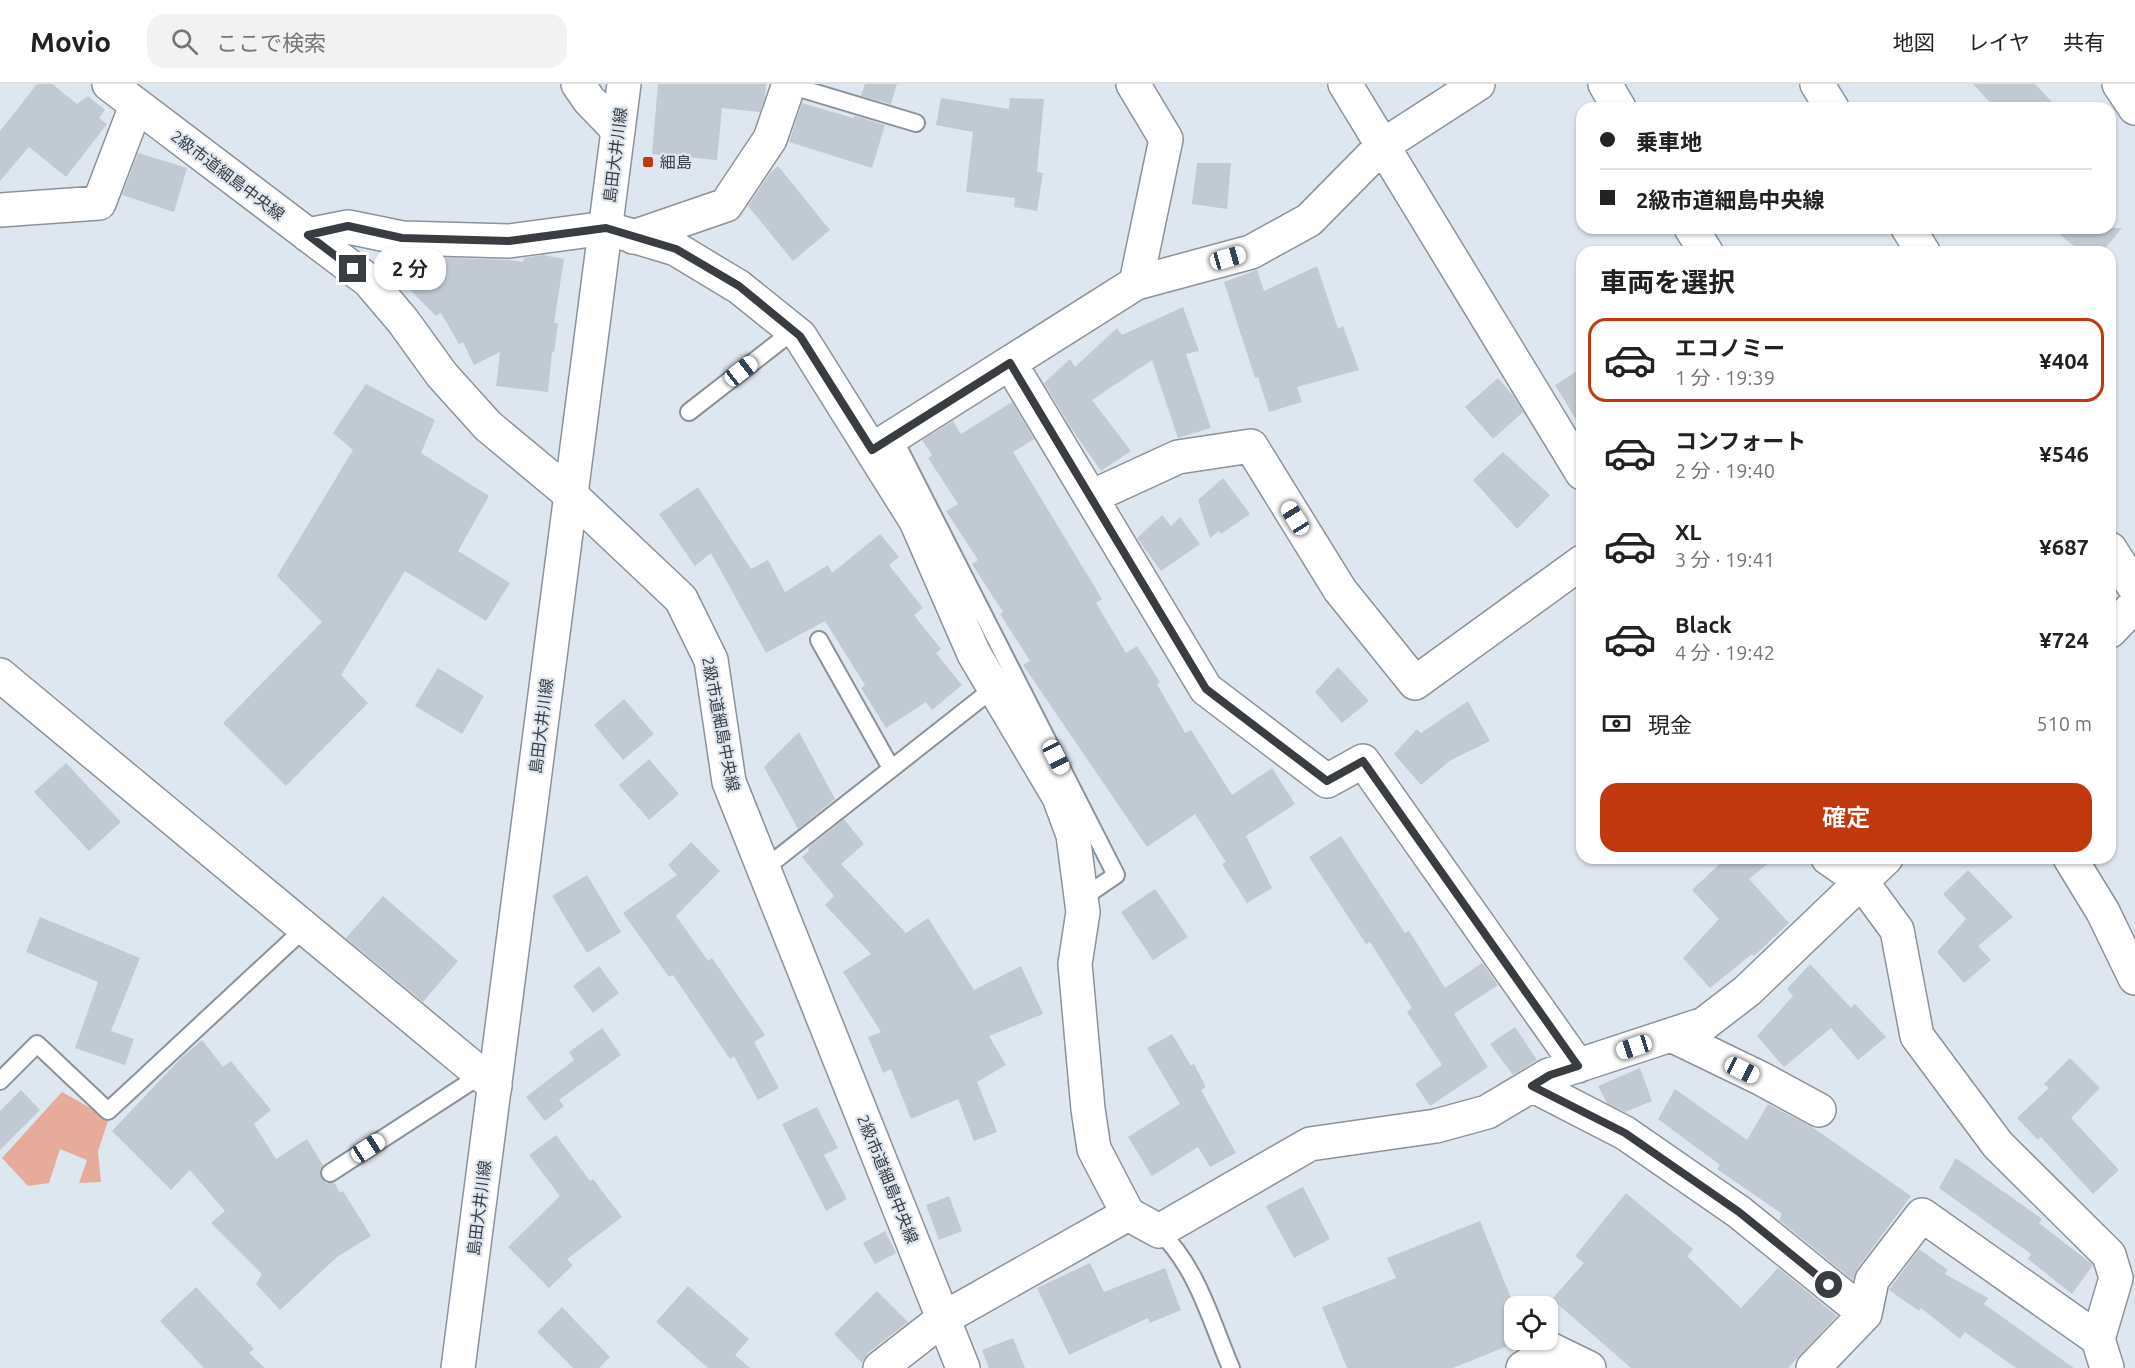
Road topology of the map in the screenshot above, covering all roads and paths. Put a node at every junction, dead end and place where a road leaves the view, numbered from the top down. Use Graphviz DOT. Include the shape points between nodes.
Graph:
graph roads {
  1 [pos="109,84"];
  2 [pos="578,84"];
  3 [pos="624,84"];
  4 [pos="789,84"];
  5 [pos="1132,84"];
  6 [pos="1345,84"];
  7 [pos="1478,84"];
  8 [pos="1605,84"];
  9 [pos="1817,84"];
  10 [pos="2119,84"];
  11 [pos="1616,102"];
  12 [pos="1828,102"];
  13 [pos="136,106"];
  14 [pos="2135,108"];
  15 [pos="916,123"];
  16 [pos="618,130"];
  17 [pos="1382,146"];
  18 [pos="0,210"];
  19 [pos="619,233"];
  20 [pos="308,235"];
  21 [pos="1136,283"];
  22 [pos="793,331"];
  23 [pos="1010,363"];
  24 [pos="689,412"];
  25 [pos="882,443"];
  26 [pos="1576,464"];
  27 [pos="571,495"];
  28 [pos="1091,497"];
  29 [pos="919,508"];
  30 [pos="2116,558"];
  31 [pos="1576,566"];
  32 [pos="2135,588"];
  33 [pos="2135,605"];
  34 [pos="2116,625"];
  35 [pos="819,640"];
  36 [pos="0,675"];
  37 [pos="994,688"];
  38 [pos="891,768"];
  39 [pos="1837,864"];
  40 [pos="1879,864"];
  41 [pos="2074,864"];
  42 [pos="764,869"];
  43 [pos="1861,881"];
  44 [pos="1081,899"];
  45 [pos="305,928"];
  46 [pos="2135,978"];
  47 [pos="1671,1035"];
  48 [pos="1578,1066"];
  49 [pos="488,1080"];
  50 [pos="0,1081"];
  51 [pos="1532,1086"];
  52 [pos="1819,1110"];
  53 [pos="330,1173"];
  54 [pos="1128,1214"];
  55 [pos="1159,1231"];
  56 [pos="1865,1314"];
  57 [pos="944,1318"];
  58 [pos="2102,1354"];
  59 [pos="458,1368"];
  60 [pos="880,1368"];
  61 [pos="963,1368"];
  62 [pos="1230,1368"];
  63 [pos="1523,1368"];
  64 [pos="1589,1368"];
  65 [pos="1812,1368"];
  1 -- 13 [label="street, 2級市道細島中央線"];
  2 -- 16 [label="street"];
  3 -- 16 [label="street, 島田大井川線"];
  4 -- 15 [label="lane"];
  4 -- 19 [label="street" via="770,139 726,205"];
  5 -- 21 [label="street" via="1166,139"];
  6 -- 17 [label="street"];
  7 -- 17 [label="street"];
  8 -- 11 [label="street"];
  9 -- 12 [label="street"];
  10 -- 14 [label="street"];
  13 -- 18 [label="street" via="99,203"];
  13 -- 20 [label="street, 2級市道細島中央線"];
  16 -- 19 [label="street, 島田大井川線"];
  17 -- 21 [label="street" via="1309,220 1251,252"];
  17 -- 26 [label="street"];
  19 -- 20 [label="street" via="509,241 402,238 348,226"];
  19 -- 22 [label="street" via="685,254 739,286"];
  19 -- 27 [label="street, 島田大井川線"];
  20 -- 27 [label="street, 2級市道細島中央線" via="369,281 442,375 488,426"];
  21 -- 23 [label="street"];
  22 -- 24 [label="lane"];
  22 -- 25 [label="street"];
  23 -- 25 [label="street"];
  23 -- 28 [label="street"];
  25 -- 29 [label="street"];
  27 -- 42 [label="street, 2級市道細島中央線" via="681,599 711,660 729,782"];
  27 -- 49 [label="street, 島田大井川線"];
  28 -- 31 [label="street" via="1178,457 1251,446 1340,590 1415,683"];
  28 -- 48 [label="street" via="1206,689 1327,781 1363,761"];
  29 -- 37 [label="street" via="974,654"];
  29 -- 44 [label="lane" via="1116,875"];
  30 -- 32 [label="street"];
  33 -- 34 [label="street"];
  35 -- 38 [label="lane"];
  36 -- 45 [label="street"];
  37 -- 38 [label="lane"];
  37 -- 44 [label="street" via="1059,797 1073,835"];
  38 -- 42 [label="lane"];
  39 -- 43 [label="street"];
  40 -- 43 [label="street"];
  41 -- 46 [label="street" via="2103,912"];
  42 -- 57 [label="street, 2級市道細島中央線"];
  43 -- 47 [label="street" via="1747,991 1704,1024"];
  43 -- 58 [label="street" via="1897,930 1917,1036 1998,1145 2109,1255 2116,1278"];
  44 -- 54 [label="street" via="1083,912 1075,964 1091,1129 1094,1149"];
  45 -- 49 [label="street"];
  45 -- 50 [label="lane" via="108,1111 37,1044"];
  47 -- 48 [label="street"];
  47 -- 52 [label="street"];
  48 -- 51 [label="street"];
  49 -- 53 [label="lane"];
  49 -- 59 [label="street, 島田大井川線"];
  51 -- 55 [label="street" via="1487,1112 1436,1126 1310,1144"];
  51 -- 56 [label="street" via="1625,1133 1739,1212"];
  54 -- 55 [label="street"];
  54 -- 57 [label="street"];
  55 -- 62 [label="lane" via="1174,1245 1193,1276"];
  56 -- 58 [label="street" via="1872,1280 1922,1215"];
  56 -- 65 [label="street"];
  57 -- 60 [label="street"];
  57 -- 61 [label="street, 2級市道細島中央線"];
  63 -- 64 [label="street" via="1552,1350"];
}
